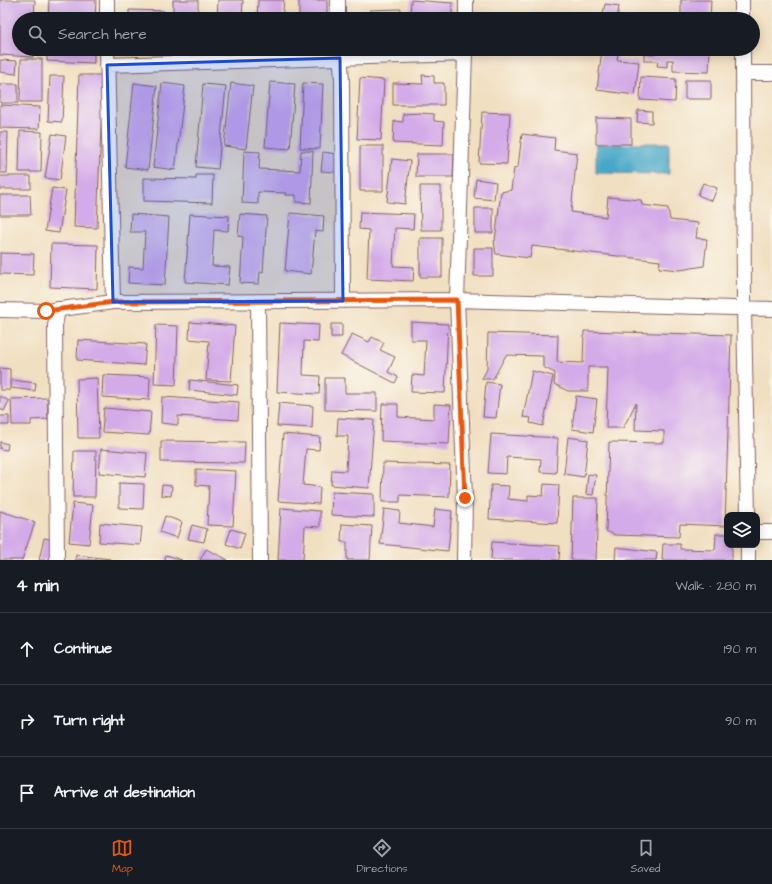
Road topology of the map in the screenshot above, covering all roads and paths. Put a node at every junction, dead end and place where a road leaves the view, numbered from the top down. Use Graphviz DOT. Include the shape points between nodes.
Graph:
graph roads {
  1 [pos="107,0"];
  2 [pos="338,0"];
  3 [pos="466,0"];
  4 [pos="742,0"];
  5 [pos="107,12"];
  6 [pos="338,12"];
  7 [pos="466,12"];
  8 [pos="742,12"];
  9 [pos="107,56"];
  10 [pos="298,56"];
  11 [pos="340,56"];
  12 [pos="465,56"];
  13 [pos="743,56"];
  14 [pos="107,65"];
  15 [pos="743,73"];
  16 [pos="772,73"];
  17 [pos="457,300"];
  18 [pos="258,301"];
  19 [pos="343,301"];
  20 [pos="114,302"];
  21 [pos="744,308"];
  22 [pos="772,308"];
  23 [pos="58,309"];
  24 [pos="0,310"];
  25 [pos="748,512"];
  26 [pos="760,532"];
  27 [pos="772,532"];
  28 [pos="748,548"];
  29 [pos="57,560"];
  30 [pos="260,560"];
  31 [pos="464,560"];
  32 [pos="748,560"];
  1 -- 5 [label="street"];
  2 -- 6 [label="street"];
  3 -- 7 [label="street"];
  4 -- 8 [label="street"];
  9 -- 14 [label="street"];
  10 -- 14 [label="street"];
  11 -- 19 [label="street"];
  12 -- 17 [label="street"];
  13 -- 15 [label="street"];
  14 -- 20 [label="street"];
  15 -- 16 [label="street"];
  15 -- 21 [label="street"];
  17 -- 19 [label="street"];
  17 -- 21 [label="street"];
  17 -- 31 [label="street" via="465,498"];
  18 -- 19 [label="street"];
  18 -- 20 [label="street"];
  18 -- 30 [label="street"];
  20 -- 23 [label="street"];
  21 -- 22 [label="street"];
  21 -- 25 [label="street"];
  23 -- 24 [label="street"];
  23 -- 29 [label="street" via="55,326"];
  26 -- 27 [label="street"];
  28 -- 32 [label="street"];
}
